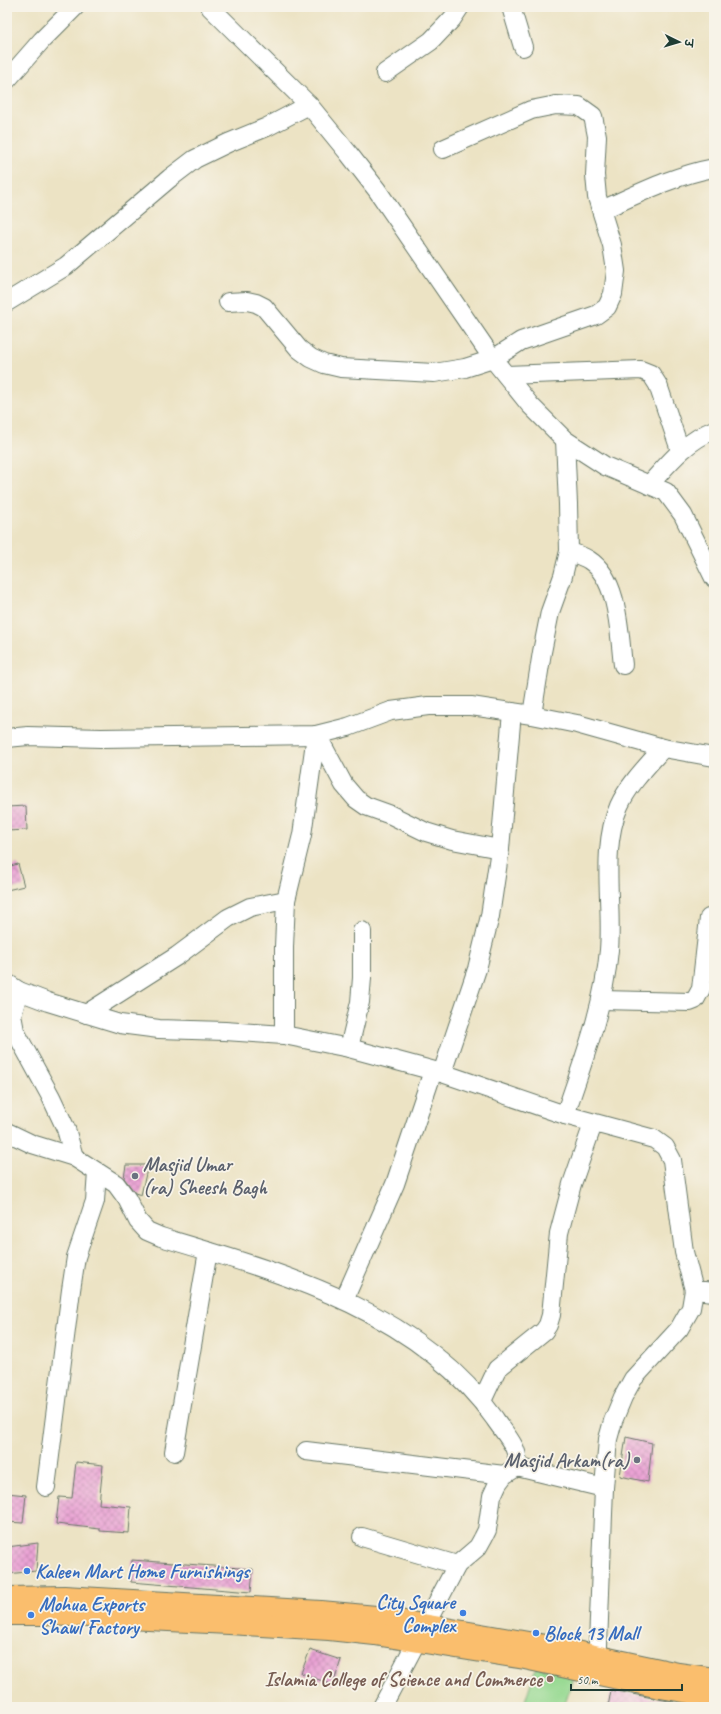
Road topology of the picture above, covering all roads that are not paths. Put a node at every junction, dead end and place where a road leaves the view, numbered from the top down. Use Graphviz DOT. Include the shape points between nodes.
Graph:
graph roads {
  1 [pos="75,7"];
  2 [pos="210,7"];
  3 [pos="460,7"];
  4 [pos="511,7"];
  5 [pos="524,47"];
  6 [pos="385,73"];
  7 [pos="7,80"];
  8 [pos="309,105"];
  9 [pos="443,149"];
  10 [pos="714,168"];
  11 [pos="602,210"];
  12 [pos="7,302"];
  13 [pos="228,302"];
  14 [pos="493,359"];
  15 [pos="506,375"];
  16 [pos="714,430"];
  17 [pos="565,440"];
  18 [pos="680,450"];
  19 [pos="649,485"];
  20 [pos="569,552"];
  21 [pos="714,578"];
  22 [pos="624,665"];
  23 [pos="512,712"];
  24 [pos="532,715"];
  25 [pos="316,735"];
  26 [pos="7,738"];
  27 [pos="663,748"];
  28 [pos="714,757"];
  29 [pos="500,849"];
  30 [pos="286,900"];
  31 [pos="710,918"];
  32 [pos="362,931"];
  33 [pos="13,987"];
  34 [pos="601,1000"];
  35 [pos="86,1014"];
  36 [pos="284,1035"];
  37 [pos="349,1048"];
  38 [pos="437,1072"];
  39 [pos="565,1115"];
  40 [pos="594,1124"];
  41 [pos="7,1132"];
  42 [pos="74,1157"];
  43 [pos="97,1172"];
  44 [pos="208,1251"];
  45 [pos="694,1290"];
  46 [pos="714,1292"];
  47 [pos="344,1300"];
  48 [pos="482,1401"];
  49 [pos="306,1451"];
  50 [pos="174,1452"];
  51 [pos="510,1471"];
  52 [pos="46,1487"];
  53 [pos="604,1488"];
  54 [pos="362,1537"];
  55 [pos="457,1565"];
  56 [pos="7,1598"];
  57 [pos="7,1614"];
  58 [pos="421,1632"];
  59 [pos="597,1665"];
  60 [pos="714,1679"];
  61 [pos="714,1696"];
  62 [pos="382,1707"];
  1 -- 7 [label="street"];
  2 -- 8 [label="street"];
  3 -- 6 [label="street" via="431,41"];
  4 -- 5 [label="street"];
  8 -- 12 [label="street" via="195,159 66,266"];
  8 -- 14 [label="street" via="377,190"];
  9 -- 11 [label="street" via="531,110 556,105 579,106 593,116 597,136 597,197"];
  10 -- 11 [label="street" via="664,183"];
  11 -- 14 [label="street" via="616,271 613,294 607,307 596,315 521,341"];
  13 -- 14 [label="street" via="247,301 264,307 300,349 311,358 335,367 434,374"];
  14 -- 15 [label="street"];
  15 -- 17 [label="street" via="530,405"];
  15 -- 18 [label="street" via="641,370 651,374 658,385"];
  16 -- 18 [label="street" via="701,435"];
  17 -- 19 [label="street" via="605,466"];
  17 -- 20 [label="street"];
  18 -- 19 [label="street"];
  19 -- 21 [label="street" via="666,492 683,515"];
  20 -- 22 [label="street" via="588,559 602,571 609,584"];
  20 -- 24 [label="street" via="550,612"];
  23 -- 24 [label="street"];
  23 -- 25 [label="street" via="471,706 428,706 391,711 348,727"];
  23 -- 29 [label="street"];
  24 -- 27 [label="street" via="577,724"];
  25 -- 26 [label="street"];
  25 -- 29 [label="street" via="344,785 361,803 426,832"];
  25 -- 30 [label="street" via="302,835"];
  27 -- 28 [label="street"];
  27 -- 34 [label="street" via="635,780 619,805 612,826 609,852 609,950"];
  29 -- 38 [label="street" via="490,916 477,969"];
  30 -- 35 [label="street" via="250,907 228,918 176,956"];
  30 -- 36 [label="street"];
  31 -- 34 [label="street" via="701,989 695,1000"];
  32 -- 37 [label="street" via="360,1002"];
  33 -- 35 [label="street"];
  33 -- 42 [label="street" via="12,1015 15,1031 66,1129"];
  34 -- 39 [label="street"];
  35 -- 36 [label="street" via="120,1024 159,1029"];
  36 -- 37 [label="street"];
  37 -- 38 [label="street"];
  38 -- 39 [label="street"];
  38 -- 47 [label="street" via="395,1184"];
  39 -- 40 [label="street"];
  40 -- 45 [label="street" via="654,1139 665,1147 672,1160 684,1252"];
  40 -- 48 [label="street" via="572,1184 559,1233 548,1325 497,1369"];
  41 -- 42 [label="street" via="32,1144"];
  42 -- 43 [label="street"];
  43 -- 44 [label="street" via="116,1184 138,1221 147,1231"];
  43 -- 52 [label="street" via="95,1201 82,1235 74,1270"];
  44 -- 47 [label="street"];
  44 -- 50 [label="street"];
  45 -- 46 [label="street"];
  45 -- 53 [label="street" via="691,1308 679,1329 633,1378 623,1397 608,1439"];
  47 -- 48 [label="street" via="386,1321 421,1344 440,1359"];
  48 -- 51 [label="street" via="514,1447 517,1457"];
  49 -- 51 [label="street"];
  51 -- 53 [label="street"];
  51 -- 55 [label="street" via="492,1496 487,1530 478,1547"];
  53 -- 59 [label="street"];
  54 -- 55 [label="street"];
  55 -- 58 [label="street"];
  56 -- 58 [label="highway" via="64,1597 321,1612 376,1617"];
  57 -- 58 [label="highway" via="329,1629 375,1634"];
  58 -- 59 [label="highway" via="525,1658"];
  58 -- 62 [label="street"];
  59 -- 60 [label="highway"];
  59 -- 61 [label="highway" via="660,1687"];
}
